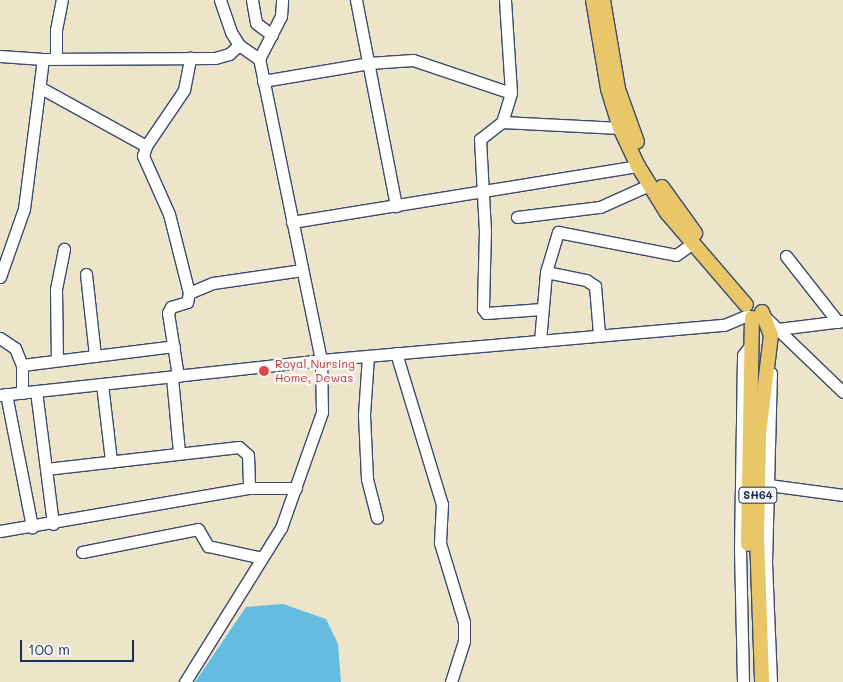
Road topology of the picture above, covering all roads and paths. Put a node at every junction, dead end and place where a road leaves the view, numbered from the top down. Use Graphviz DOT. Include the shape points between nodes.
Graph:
graph roads {
  1 [pos="62,0"];
  2 [pos="220,0"];
  3 [pos="252,0"];
  4 [pos="282,0"];
  5 [pos="356,0"];
  6 [pos="505,0"];
  7 [pos="593,0"];
  8 [pos="603,0"];
  9 [pos="272,35"];
  10 [pos="239,45"];
  11 [pos="0,56"];
  12 [pos="56,58"];
  13 [pos="190,58"];
  14 [pos="43,59"];
  15 [pos="259,59"];
  16 [pos="369,63"];
  17 [pos="263,81"];
  18 [pos="41,88"];
  19 [pos="512,93"];
  20 [pos="502,122"];
  21 [pos="620,128"];
  22 [pos="146,146"];
  23 [pos="638,166"];
  24 [pos="649,184"];
  25 [pos="484,192"];
  26 [pos="396,206"];
  27 [pos="517,217"];
  28 [pos="292,222"];
  29 [pos="692,244"];
  30 [pos="64,249"];
  31 [pos="786,256"];
  32 [pos="302,270"];
  33 [pos="546,272"];
  34 [pos="86,274"];
  35 [pos="0,277"];
  36 [pos="188,292"];
  37 [pos="542,309"];
  38 [pos="754,311"];
  39 [pos="840,321"];
  40 [pos="778,329"];
  41 [pos="599,334"];
  42 [pos="0,338"];
  43 [pos="540,341"];
  44 [pos="752,343"];
  45 [pos="174,346"];
  46 [pos="396,353"];
  47 [pos="95,356"];
  48 [pos="368,356"];
  49 [pos="57,360"];
  50 [pos="321,360"];
  51 [pos="22,365"];
  52 [pos="175,376"];
  53 [pos="102,384"];
  54 [pos="36,391"];
  55 [pos="843,392"];
  56 [pos="22,393"];
  57 [pos="3,395"];
  58 [pos="179,453"];
  59 [pos="111,461"];
  60 [pos="46,469"];
  61 [pos="763,484"];
  62 [pos="249,488"];
  63 [pos="296,488"];
  64 [pos="843,495"];
  65 [pos="377,518"];
  66 [pos="53,524"];
  67 [pos="32,526"];
  68 [pos="0,531"];
  69 [pos="82,552"];
  70 [pos="262,558"];
  71 [pos="185,682"];
  72 [pos="451,682"];
  73 [pos="743,682"];
  74 [pos="753,682"];
  75 [pos="762,682"];
  76 [pos="771,682"];
  1 -- 12 [label="street" via="56,30"];
  2 -- 10 [label="street"];
  3 -- 9 [label="street" via="256,23"];
  4 -- 9 [label="street" via="281,16"];
  5 -- 16 [label="street"];
  6 -- 19 [label="street"];
  7 -- 21 [label="main road, SH64" via="601,57"];
  8 -- 38 [label="main road, SH64" via="618,89 648,164"];
  9 -- 15 [label="street"];
  10 -- 13 [label="street" via="229,54 215,58"];
  10 -- 15 [label="street"];
  11 -- 14 [label="street"];
  12 -- 13 [label="street"];
  12 -- 14 [label="street"];
  13 -- 22 [label="street" via="184,90"];
  14 -- 18 [label="street"];
  15 -- 17 [label="street"];
  16 -- 17 [label="street"];
  16 -- 19 [label="street" via="412,60"];
  16 -- 26 [label="street"];
  17 -- 28 [label="street"];
  18 -- 22 [label="street"];
  18 -- 35 [label="street" via="24,209"];
  19 -- 20 [label="street"];
  20 -- 21 [label="street"];
  20 -- 25 [label="street" via="480,139"];
  21 -- 23 [label="main road, SH64"];
  22 -- 36 [label="street" via="143,156 146,168 169,214"];
  23 -- 24 [label="main road, SH64"];
  23 -- 25 [label="street"];
  24 -- 27 [label="street" via="600,207"];
  24 -- 29 [label="main road, SH64"];
  25 -- 26 [label="street"];
  25 -- 37 [label="street" via="483,309 486,313"];
  26 -- 28 [label="street"];
  28 -- 32 [label="street"];
  29 -- 33 [label="street" via="676,255 558,232"];
  29 -- 38 [label="main road, SH64"];
  30 -- 49 [label="street" via="56,289"];
  31 -- 39 [label="street"];
  32 -- 36 [label="street" via="213,283"];
  32 -- 50 [label="street"];
  33 -- 37 [label="street"];
  33 -- 41 [label="street" via="586,280 595,286"];
  34 -- 47 [label="street"];
  36 -- 45 [label="street" via="187,302 171,307 168,313"];
  37 -- 43 [label="street"];
  38 -- 40 [label="street"];
  38 -- 41 [label="street" via="724,325"];
  38 -- 44 [label="main road, SH64"];
  38 -- 61 [label="main road, SH64" via="771,335 761,393"];
  39 -- 40 [label="street"];
  40 -- 55 [label="street"];
  41 -- 43 [label="street"];
  42 -- 51 [label="street" via="15,348"];
  43 -- 46 [label="street"];
  44 -- 73 [label="street" via="743,355 740,548"];
  44 -- 74 [label="main road, SH64" via="747,499"];
  45 -- 47 [label="street"];
  45 -- 52 [label="street"];
  46 -- 48 [label="street"];
  46 -- 72 [label="street" via="442,504 440,543 464,622 464,641"];
  47 -- 49 [label="street"];
  48 -- 50 [label="street"];
  48 -- 65 [label="street" via="364,415 367,479"];
  49 -- 51 [label="street"];
  50 -- 52 [label="street"];
  50 -- 63 [label="street" via="322,412"];
  51 -- 56 [label="street"];
  52 -- 53 [label="street"];
  52 -- 58 [label="street"];
  53 -- 54 [label="street"];
  53 -- 59 [label="street"];
  54 -- 56 [label="street"];
  54 -- 60 [label="street"];
  56 -- 57 [label="street"];
  57 -- 67 [label="street"];
  58 -- 59 [label="street"];
  58 -- 62 [label="street" via="239,446 248,455"];
  59 -- 60 [label="street"];
  60 -- 66 [label="street"];
  61 -- 64 [label="street"];
  61 -- 75 [label="main road, SH64"];
  61 -- 76 [label="street"];
  62 -- 63 [label="street"];
  62 -- 66 [label="street"];
  63 -- 70 [label="street" via="281,528"];
  66 -- 67 [label="street"];
  67 -- 68 [label="street"];
  69 -- 70 [label="street" via="198,529 208,546"];
  70 -- 71 [label="street"];
}
